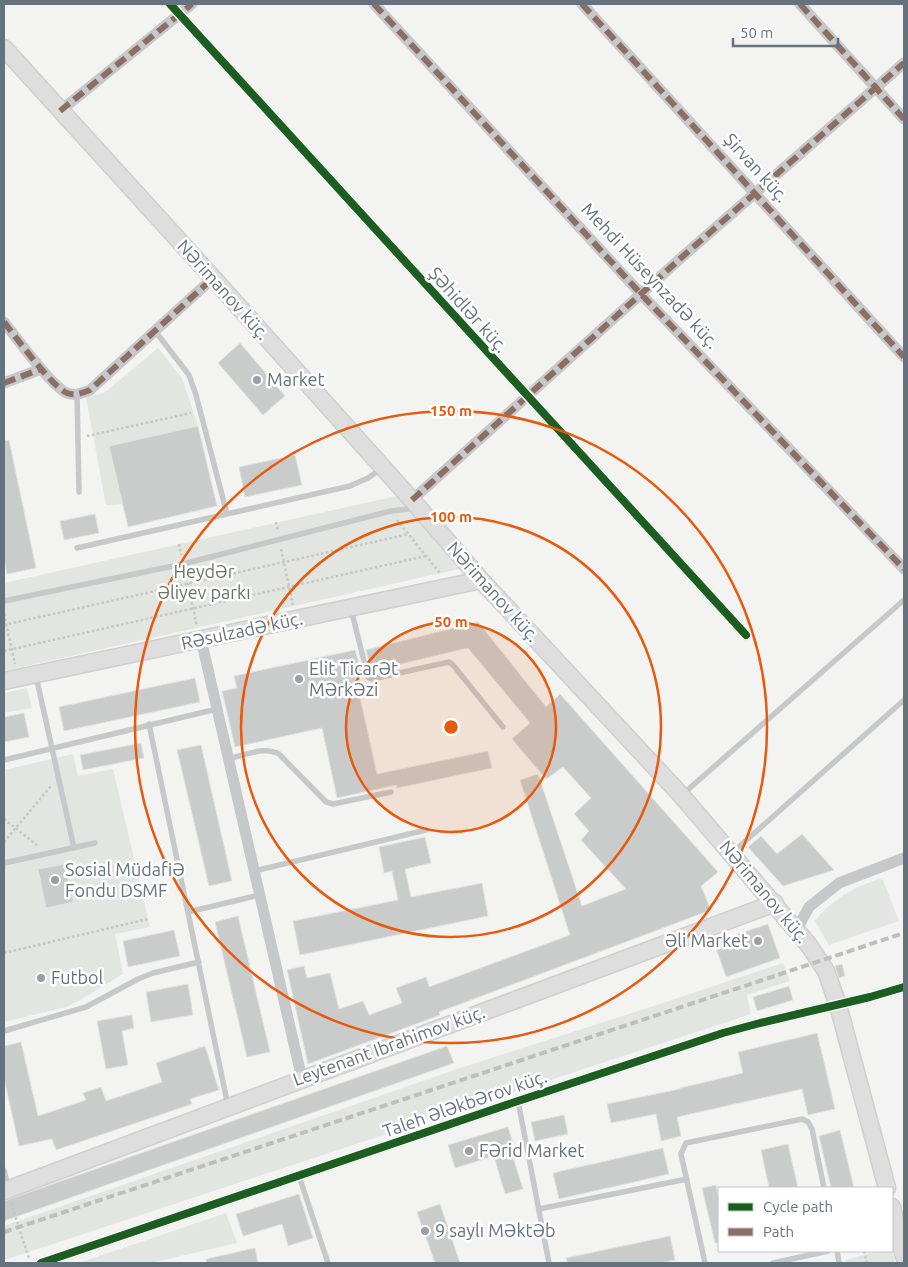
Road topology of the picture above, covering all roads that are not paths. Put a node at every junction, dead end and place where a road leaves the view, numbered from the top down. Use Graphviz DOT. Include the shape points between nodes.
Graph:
graph roads {
  1 [pos="170,4"];
  2 [pos="192,4"];
  3 [pos="374,4"];
  4 [pos="582,4"];
  5 [pos="800,4"];
  6 [pos="180,15"];
  7 [pos="4,48"];
  8 [pos="904,63"];
  9 [pos="876,88"];
  10 [pos="60,111"];
  11 [pos="904,119"];
  12 [pos="755,193"];
  13 [pos="214,278"];
  14 [pos="641,294"];
  15 [pos="4,322"];
  16 [pos="155,331"];
  17 [pos="904,357"];
  18 [pos="41,369"];
  19 [pos="4,383"];
  20 [pos="77,394"];
  21 [pos="527,396"];
  22 [pos="383,468"];
  23 [pos="79,492"];
  24 [pos="415,503"];
  25 [pos="227,514"];
  26 [pos="77,548"];
  27 [pos="904,569"];
  28 [pos="480,580"];
  29 [pos="904,600"];
  30 [pos="4,601"];
  31 [pos="351,607"];
  32 [pos="199,633"];
  33 [pos="746,636"];
  34 [pos="35,674"];
  35 [pos="4,681"];
  36 [pos="904,700"];
  37 [pos="217,709"];
  38 [pos="149,724"];
  39 [pos="503,727"];
  40 [pos="50,748"];
  41 [pos="228,759"];
  42 [pos="4,760"];
  43 [pos="390,792"];
  44 [pos="681,795"];
  45 [pos="426,830"];
  46 [pos="95,843"];
  47 [pos="74,848"];
  48 [pos="732,853"];
  49 [pos="904,858"];
  50 [pos="4,863"];
  51 [pos="254,871"];
  52 [pos="260,895"];
  53 [pos="775,903"];
  54 [pos="188,912"];
  55 [pos="797,929"];
  56 [pos="198,962"];
  57 [pos="904,987"];
  58 [pos="838,1005"];
  59 [pos="4,1031"];
  60 [pos="302,1079"];
  61 [pos="518,1101"];
  62 [pos="228,1106"];
  63 [pos="4,1170"];
  64 [pos="299,1176"];
  65 [pos="687,1179"];
  66 [pos="824,1187"];
  67 [pos="887,1187"];
  68 [pos="6,1190"];
  69 [pos="539,1209"];
  70 [pos="893,1216"];
  71 [pos="895,1234"];
  72 [pos="823,1252"];
  73 [pos="904,1256"];
  74 [pos="40,1263"];
  75 [pos="328,1263"];
  76 [pos="549,1263"];
  77 [pos="705,1263"];
  78 [pos="773,1263"];
  1 -- 6 [label="street, Şəhidlər küç."];
  2 -- 6 [label="street"];
  3 -- 14 [label="street, Mehdi Hüseynzadə küç."];
  4 -- 12 [label="street, Şirvan küç."];
  5 -- 9 [label="street"];
  6 -- 10 [label="street"];
  6 -- 21 [label="street, Şəhidlər küç."];
  7 -- 10 [label="street, Nərimanov küç."];
  8 -- 9 [label="street"];
  9 -- 11 [label="street"];
  9 -- 12 [label="street"];
  10 -- 13 [label="street, Nərimanov küç."];
  12 -- 14 [label="street"];
  12 -- 17 [label="street, Şirvan küç."];
  13 -- 16 [label="street"];
  13 -- 22 [label="street, Nərimanov küç."];
  14 -- 21 [label="street"];
  14 -- 27 [label="street, Mehdi Hüseynzadə küç."];
  15 -- 18 [label="street"];
  16 -- 20 [label="street" via="90,390"];
  16 -- 25 [label="lane" via="189,375"];
  18 -- 19 [label="street"];
  18 -- 20 [label="street" via="65,392"];
  20 -- 23 [label="lane"];
  21 -- 24 [label="street"];
  21 -- 33 [label="street, Şəhidlər küç."];
  22 -- 24 [label="street, Nərimanov küç."];
  22 -- 25 [label="lane" via="350,486"];
  24 -- 28 [label="street, Nərimanov küç."];
  24 -- 30 [label="lane" via="391,512 183,564"];
  25 -- 26 [label="lane"];
  28 -- 31 [label="street, Rəsulzadə küç."];
  28 -- 44 [label="street, Nərimanov küç."];
  29 -- 44 [label="lane"];
  31 -- 32 [label="street, Rəsulzadə küç."];
  31 -- 39 [label="lane" via="368,676 372,678 449,662"];
  32 -- 34 [label="street, Rəsulzadə küç."];
  32 -- 37 [label="street"];
  34 -- 35 [label="street, Rəsulzadə küç."];
  34 -- 40 [label="lane"];
  36 -- 48 [label="lane"];
  37 -- 38 [label="lane"];
  37 -- 41 [label="street"];
  38 -- 40 [label="lane"];
  38 -- 54 [label="lane"];
  40 -- 42 [label="lane"];
  40 -- 47 [label="lane"];
  41 -- 43 [label="lane" via="273,751 280,754 326,802 333,804"];
  41 -- 51 [label="street"];
  44 -- 48 [label="street, Nərimanov küç."];
  45 -- 51 [label="lane"];
  46 -- 47 [label="lane"];
  47 -- 50 [label="lane"];
  48 -- 53 [label="street, Nərimanov küç."];
  49 -- 55 [label="street" via="839,883 809,907"];
  51 -- 52 [label="street"];
  52 -- 54 [label="lane"];
  52 -- 60 [label="street"];
  53 -- 55 [label="street, Nərimanov küç."];
  53 -- 60 [label="street, Leytenant Ibrahimov küç."];
  54 -- 56 [label="lane"];
  55 -- 58 [label="street, Nərimanov küç." via="823,966"];
  56 -- 59 [label="lane" via="138,979 86,1008"];
  56 -- 62 [label="lane"];
  57 -- 58 [label="street, Taleh Ələkbərov küç."];
  58 -- 61 [label="street, Taleh Ələkbərov küç." via="723,1033"];
  58 -- 67 [label="street, Nərimanov küç."];
  60 -- 62 [label="street, Leytenant Ibrahimov küç."];
  61 -- 64 [label="street, Taleh Ələkbərov küç."];
  61 -- 69 [label="lane"];
  62 -- 68 [label="street, Leytenant Ibrahimov küç."];
  63 -- 68 [label="lane"];
  64 -- 74 [label="street, Taleh Ələkbərov küç."];
  64 -- 75 [label="lane"];
  65 -- 66 [label="lane" via="681,1154 686,1144 802,1119 812,1129"];
  65 -- 69 [label="lane"];
  65 -- 77 [label="lane"];
  69 -- 76 [label="lane"];
  70 -- 71 [label="street"];
  71 -- 73 [label="street"];
  72 -- 78 [label="lane"];
}
